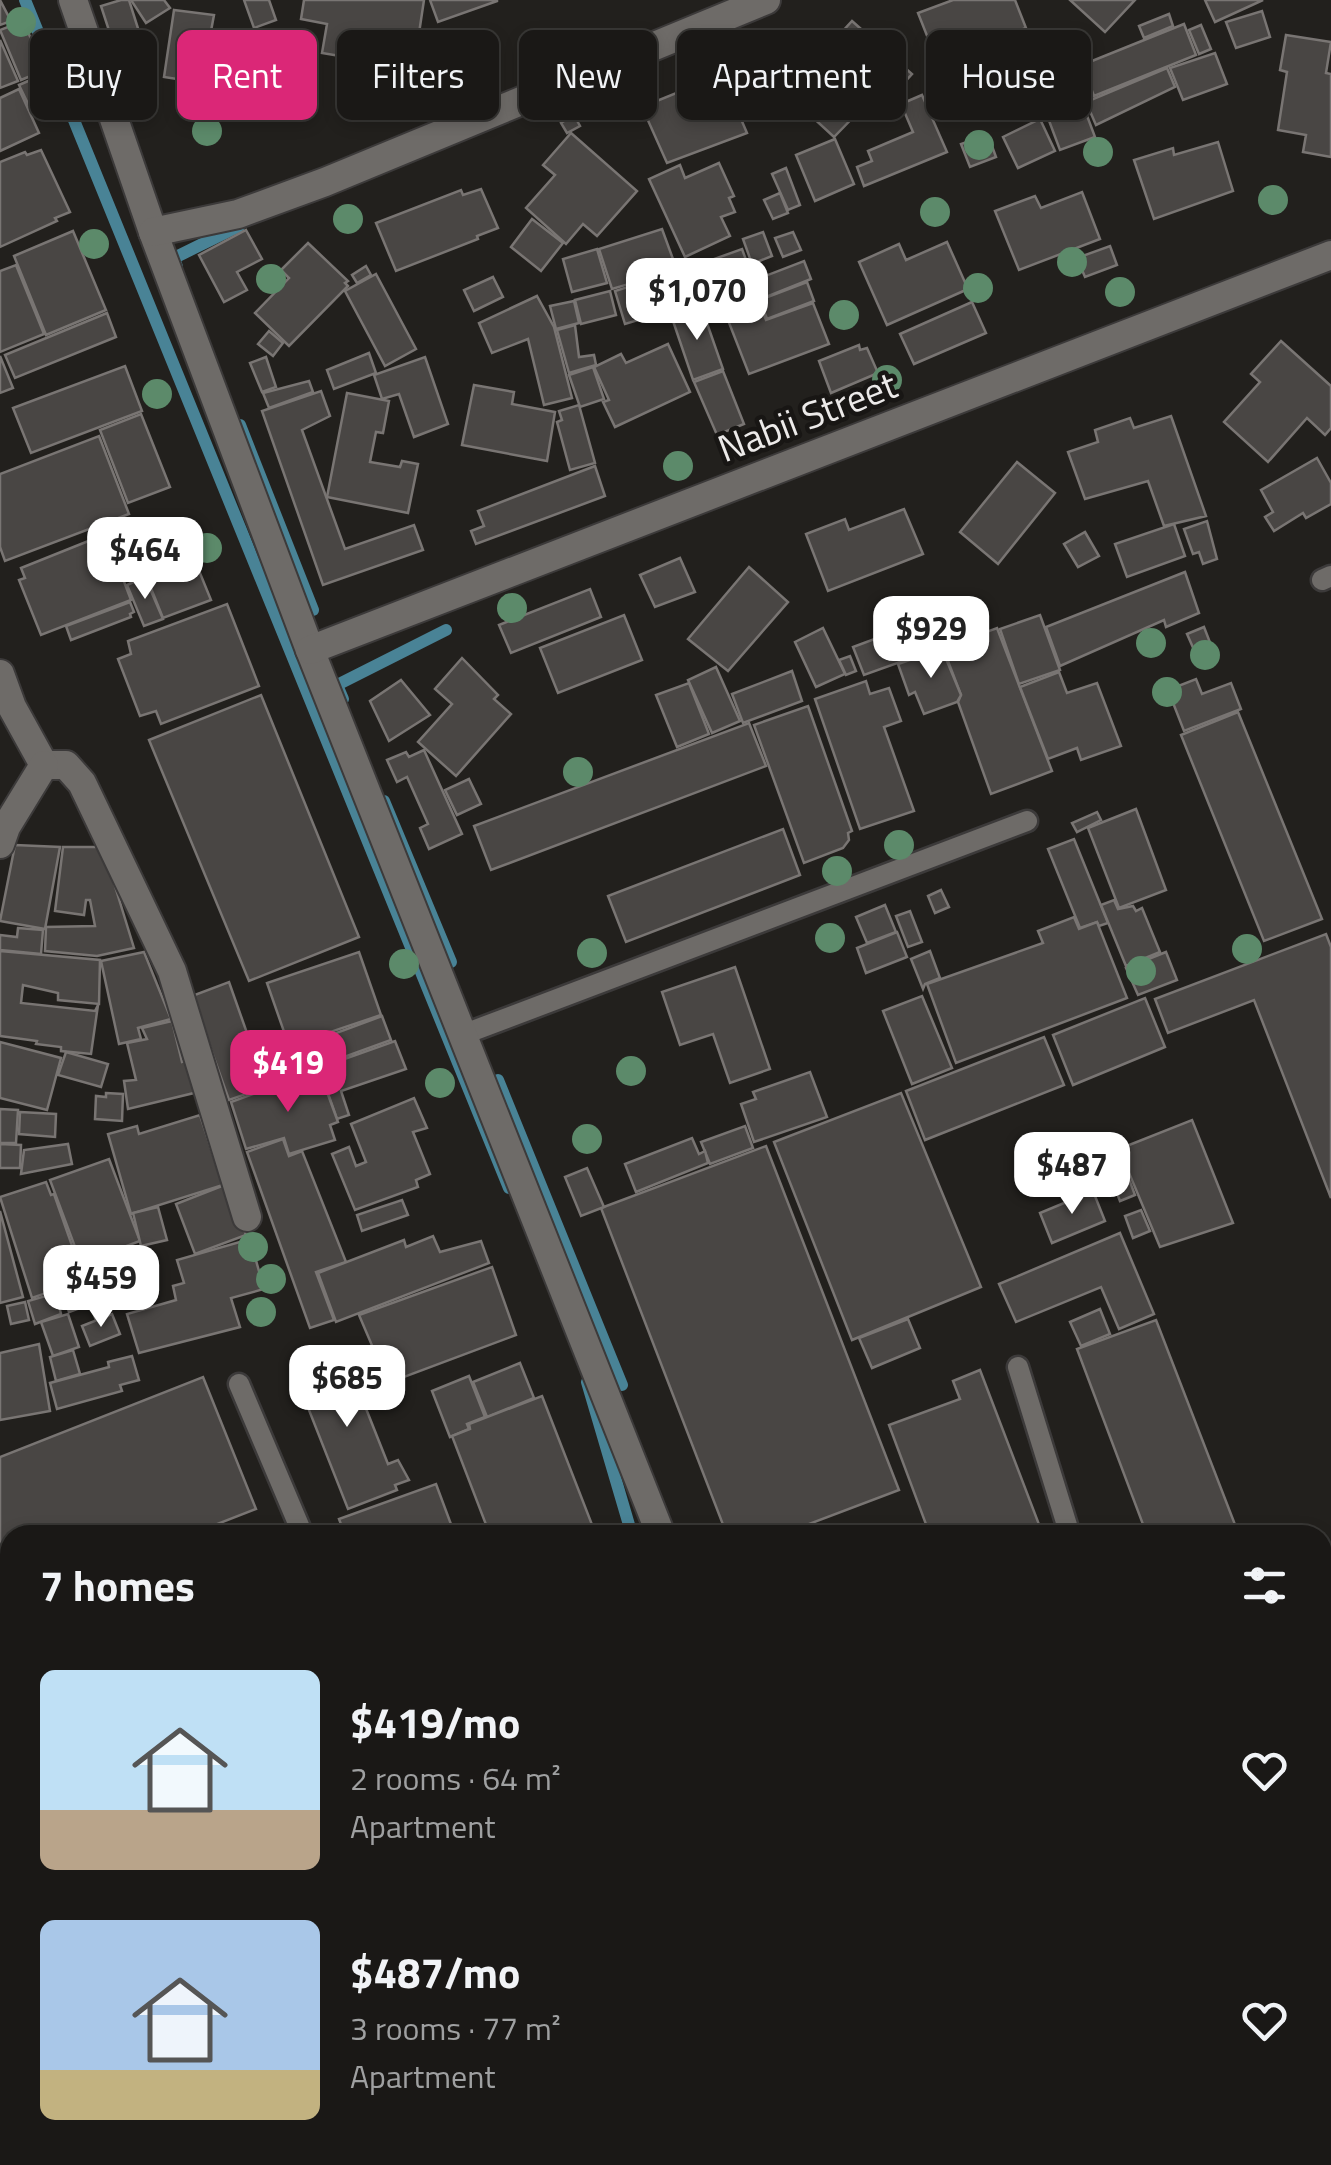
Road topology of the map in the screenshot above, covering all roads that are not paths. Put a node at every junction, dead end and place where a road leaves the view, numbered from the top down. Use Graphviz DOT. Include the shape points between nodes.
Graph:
graph roads {
  1 [pos="72,0"];
  2 [pos="766,0"];
  3 [pos="152,232"];
  4 [pos="1331,255"];
  5 [pos="310,650"];
  6 [pos="0,674"];
  7 [pos="44,765"];
  8 [pos="1027,821"];
  9 [pos="0,844"];
  10 [pos="462,1035"];
  11 [pos="247,1218"];
  12 [pos="1018,1367"];
  13 [pos="239,1384"];
  14 [pos="299,1525"];
  15 [pos="657,1525"];
  16 [pos="1067,1525"];
  1 -- 3 [label="street"];
  2 -- 3 [label="street" via="325,182 238,214"];
  3 -- 5 [label="street"];
  4 -- 5 [label="street, Nabii Street"];
  5 -- 10 [label="street"];
  6 -- 7 [label="street"];
  7 -- 9 [label="street"];
  7 -- 11 [label="street" via="66,765 82,783 172,971"];
  8 -- 10 [label="lane"];
  10 -- 15 [label="street"];
  12 -- 16 [label="lane"];
  13 -- 14 [label="lane"];
}
